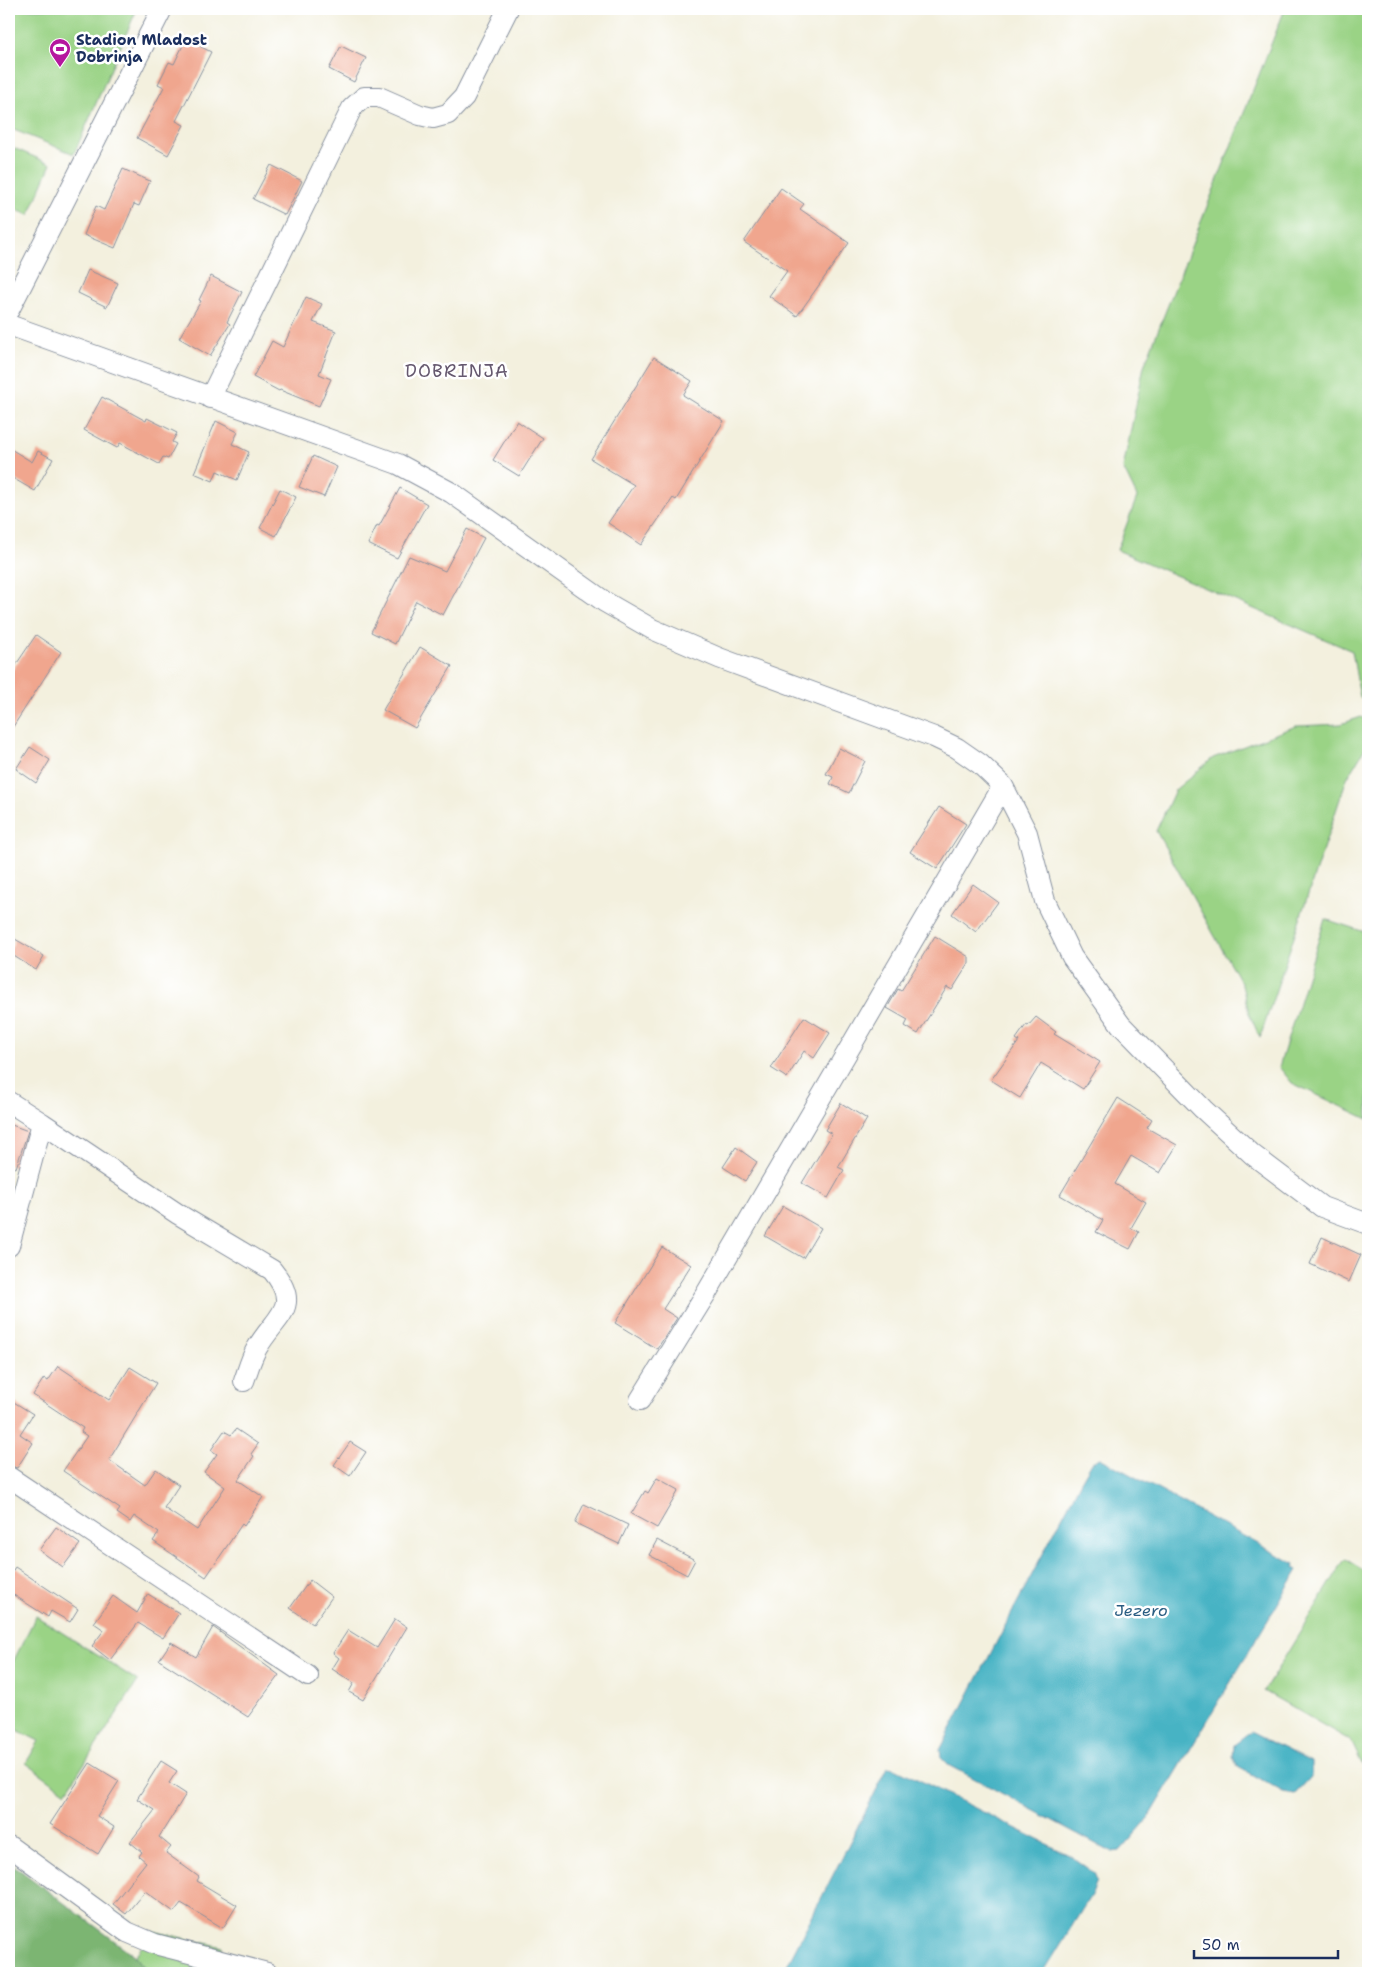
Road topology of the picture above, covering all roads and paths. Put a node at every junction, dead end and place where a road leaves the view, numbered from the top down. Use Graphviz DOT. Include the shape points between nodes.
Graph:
graph roads {
  1 [pos="162,9"];
  2 [pos="508,9"];
  3 [pos="9,310"];
  4 [pos="9,325"];
  5 [pos="210,398"];
  6 [pos="1003,786"];
  7 [pos="9,1102"];
  8 [pos="42,1123"];
  9 [pos="1368,1224"];
  10 [pos="9,1246"];
  11 [pos="244,1381"];
  12 [pos="640,1400"];
  13 [pos="9,1477"];
  14 [pos="308,1676"];
  15 [pos="9,1846"];
  16 [pos="267,1973"];
  1 -- 3 [label="street"];
  2 -- 5 [label="street" via="464,97 448,114 433,118 420,115 379,97 364,97 352,108"];
  4 -- 5 [label="street"];
  5 -- 6 [label="street" via="398,464 452,493 605,602 652,629 719,658 942,741 980,764"];
  6 -- 9 [label="street" via="1027,833 1046,900 1072,957 1121,1025 1253,1155 1322,1207"];
  6 -- 12 [label="street" via="708,1292"];
  7 -- 8 [label="street"];
  8 -- 10 [label="street"];
  8 -- 11 [label="street" via="178,1214 272,1270 282,1282 287,1304 280,1319 257,1347"];
  13 -- 14 [label="street"];
  15 -- 16 [label="street" via="126,1932 155,1944"];
}
